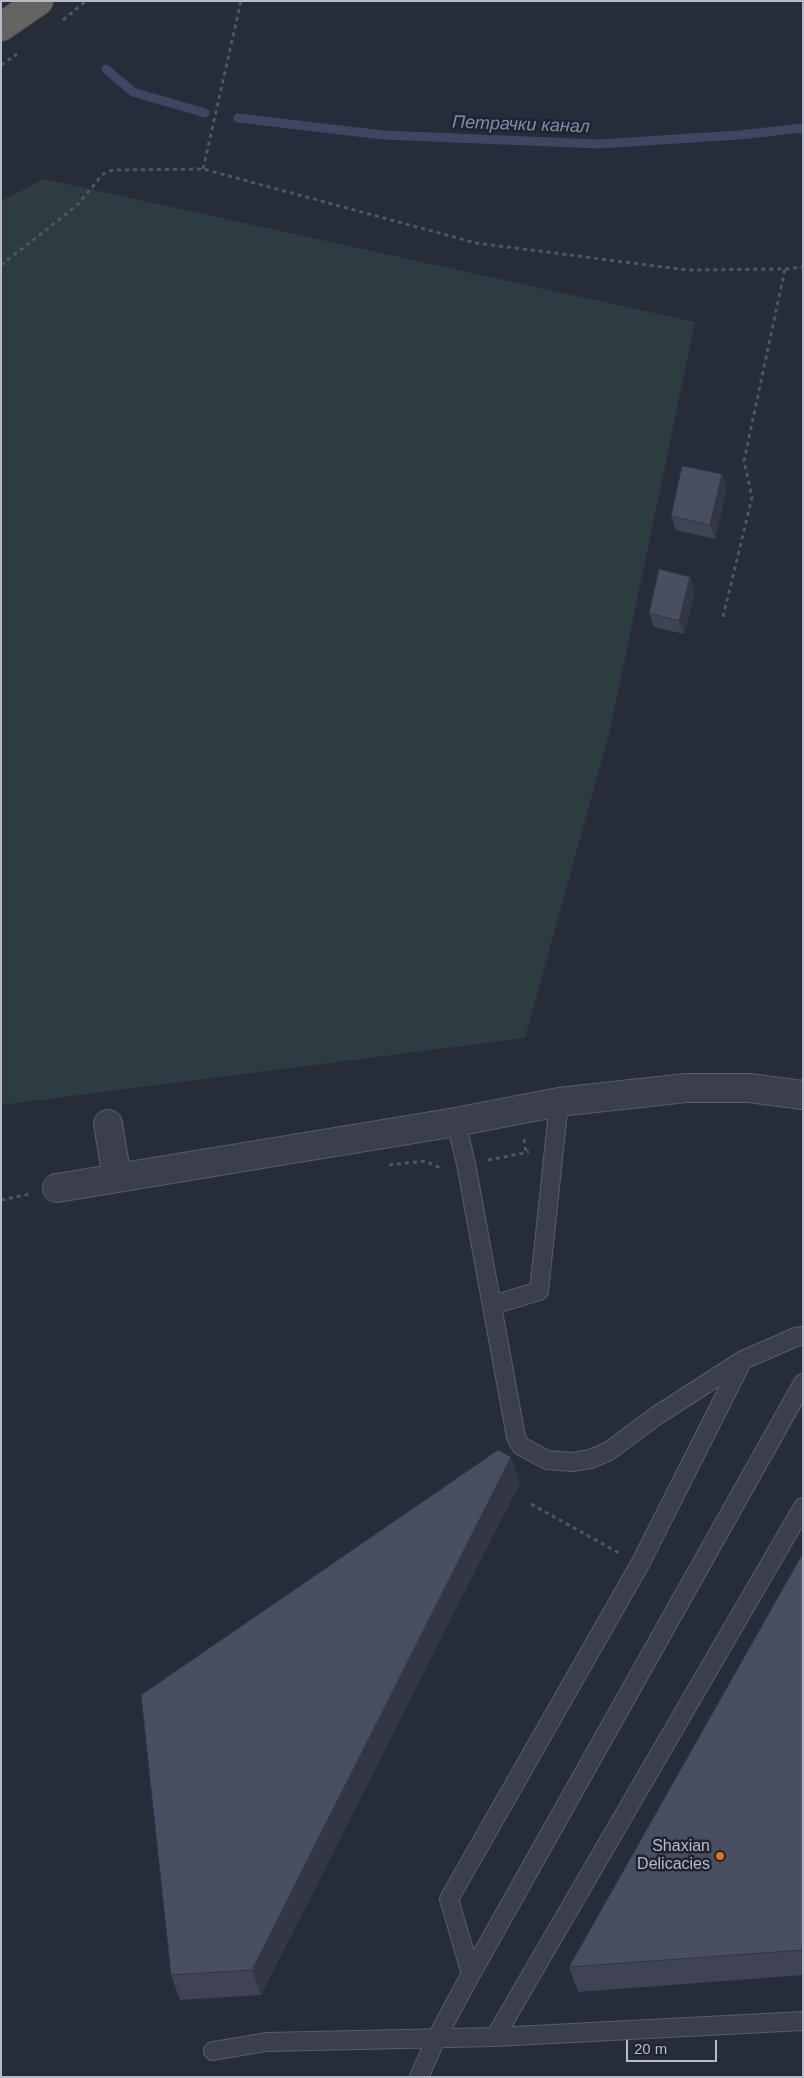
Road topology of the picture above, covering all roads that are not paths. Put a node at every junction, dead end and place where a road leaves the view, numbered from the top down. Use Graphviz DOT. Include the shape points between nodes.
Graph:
graph roads {
  1 [pos="38,1"];
  2 [pos="1,27"];
  3 [pos="803,1095"];
  4 [pos="559,1102"];
  5 [pos="456,1122"];
  6 [pos="108,1124"];
  7 [pos="117,1178"];
  8 [pos="57,1188"];
  9 [pos="493,1305"];
  10 [pos="803,1336"];
  11 [pos="743,1360"];
  12 [pos="803,1383"];
  13 [pos="803,1507"];
  14 [pos="471,1974"];
  15 [pos="803,2021"];
  16 [pos="495,2037"];
  17 [pos="436,2038"];
  18 [pos="213,2052"];
  19 [pos="419,2077"];
  1 -- 2 [label="highway"];
  3 -- 4 [label="street" via="749,1088 686,1088"];
  4 -- 5 [label="street"];
  4 -- 9 [label="lane" via="539,1290"];
  5 -- 7 [label="street"];
  5 -- 9 [label="lane"];
  6 -- 7 [label="street"];
  7 -- 8 [label="street"];
  9 -- 11 [label="lane" via="516,1437 521,1446 547,1460 572,1462 591,1459 609,1451 656,1416"];
  10 -- 11 [label="lane"];
  11 -- 14 [label="lane" via="640,1564 449,1899"];
  12 -- 14 [label="lane"];
  13 -- 16 [label="lane"];
  14 -- 17 [label="lane"];
  15 -- 16 [label="lane"];
  16 -- 17 [label="lane"];
  17 -- 18 [label="lane" via="266,2042"];
  17 -- 19 [label="lane"];
}
